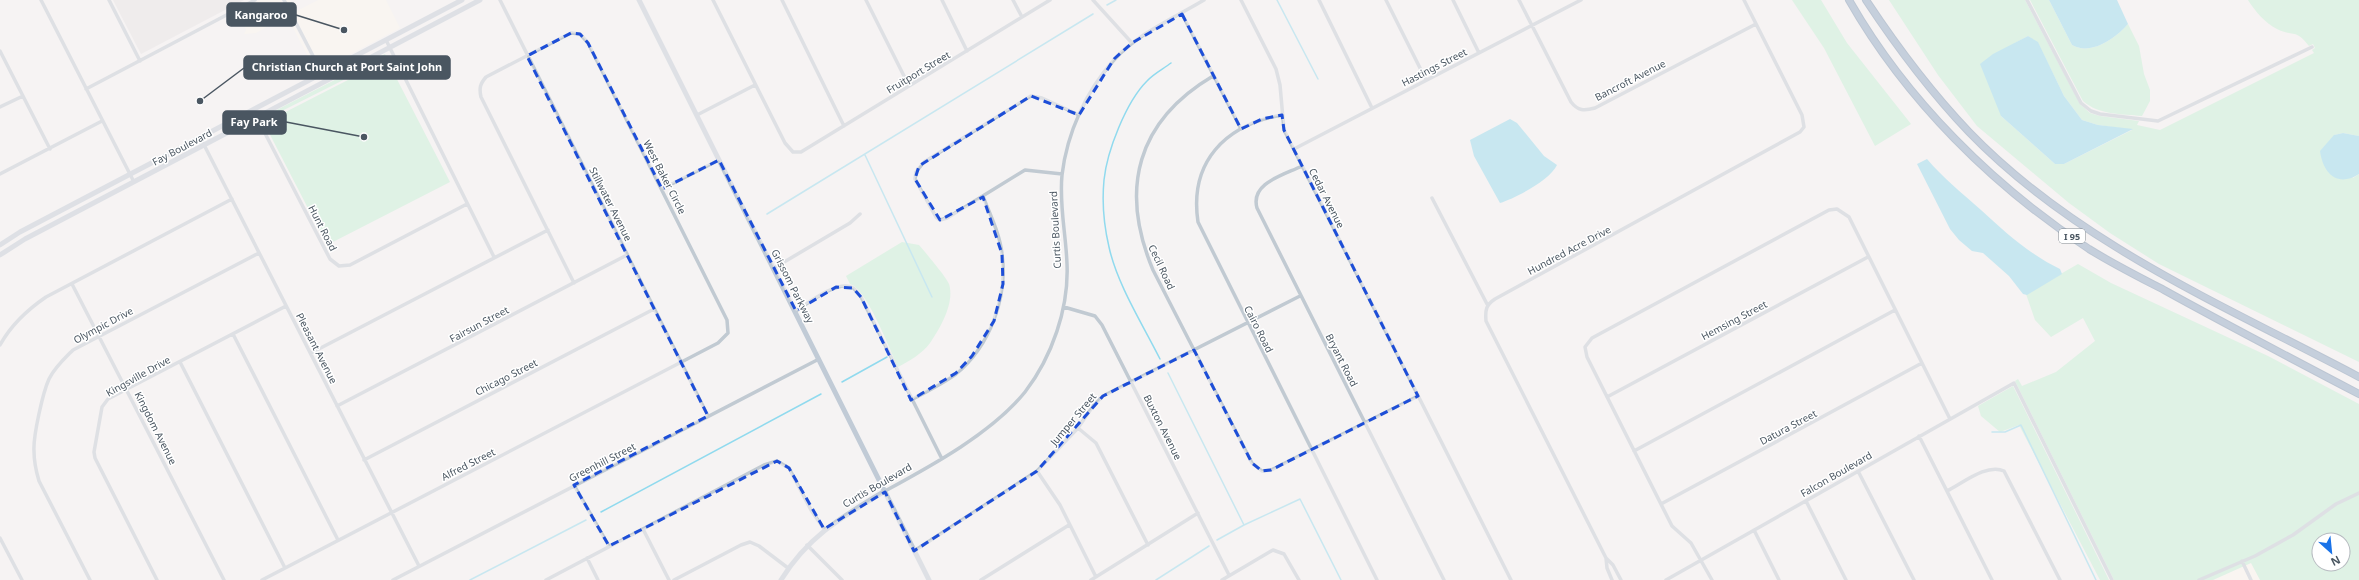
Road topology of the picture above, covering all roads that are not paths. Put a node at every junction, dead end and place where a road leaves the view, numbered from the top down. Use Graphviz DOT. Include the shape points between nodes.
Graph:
graph roads {
  1 [pos="42,0"];
  2 [pos="109,0"];
  3 [pos="255,0"];
  4 [pos="284,0"];
  5 [pos="462,0"];
  6 [pos="480,0"];
  7 [pos="500,0"];
  8 [pos="640,0"];
  9 [pos="713,0"];
  10 [pos="782,0"];
  11 [pos="866,0"];
  12 [pos="942,0"];
  13 [pos="1013,0"];
  14 [pos="1050,0"];
  15 [pos="1093,0"];
  16 [pos="1204,0"];
  17 [pos="1241,0"];
  18 [pos="1319,0"];
  19 [pos="1386,0"];
  20 [pos="1453,0"];
  21 [pos="1519,0"];
  22 [pos="1581,0"];
  23 [pos="1744,0"];
  24 [pos="1849,0"];
  25 [pos="1866,0"];
  26 [pos="2027,0"];
  27 [pos="1182,14"];
  28 [pos="1022,17"];
  29 [pos="1756,24"];
  30 [pos="1532,25"];
  31 [pos="386,40"];
  32 [pos="1132,43"];
  33 [pos="2312,47"];
  34 [pos="390,48"];
  35 [pos="0,51"];
  36 [pos="967,51"];
  37 [pos="1479,53"];
  38 [pos="528,56"];
  39 [pos="140,61"];
  40 [pos="322,74"];
  41 [pos="1213,76"];
  42 [pos="1426,80"];
  43 [pos="326,81"];
  44 [pos="755,85"];
  45 [pos="909,86"];
  46 [pos="86,89"];
  47 [pos="23,96"];
  48 [pos="0,107"];
  49 [pos="1372,108"];
  50 [pos="253,110"];
  51 [pos="697,115"];
  52 [pos="1079,115"];
  53 [pos="1282,115"];
  54 [pos="257,117"];
  55 [pos="102,121"];
  56 [pos="844,126"];
  57 [pos="1241,129"];
  58 [pos="200,137"];
  59 [pos="204,145"];
  60 [pos="50,149"];
  61 [pos="1294,149"];
  62 [pos="719,160"];
  63 [pos="1302,166"];
  64 [pos="0,174"];
  65 [pos="130,174"];
  66 [pos="1062,174"];
  67 [pos="134,182"];
  68 [pos="662,189"];
  69 [pos="983,196"];
  70 [pos="1432,198"];
  71 [pos="232,200"];
  72 [pos="467,204"];
  73 [pos="860,214"];
  74 [pos="39,222"];
  75 [pos="43,230"];
  76 [pos="548,230"];
  77 [pos="0,245"];
  78 [pos="259,253"];
  79 [pos="0,255"];
  80 [pos="627,255"];
  81 [pos="494,257"];
  82 [pos="1868,257"];
  83 [pos="774,268"];
  84 [pos="574,283"];
  85 [pos="72,284"];
  86 [pos="1300,296"];
  87 [pos="1487,304"];
  88 [pos="286,306"];
  89 [pos="1064,307"];
  90 [pos="654,309"];
  91 [pos="1895,310"];
  92 [pos="796,311"];
  93 [pos="1247,323"];
  94 [pos="233,334"];
  95 [pos="99,336"];
  96 [pos="0,345"];
  97 [pos="1194,350"];
  98 [pos="311,353"];
  99 [pos="819,358"];
  100 [pos="180,362"];
  101 [pos="682,363"];
  102 [pos="1922,363"];
  103 [pos="2359,377"];
  104 [pos="1131,382"];
  105 [pos="127,389"];
  106 [pos="2359,394"];
  107 [pos="1418,396"];
  108 [pos="1607,398"];
  109 [pos="911,400"];
  110 [pos="337,406"];
  111 [pos="708,416"];
  112 [pos="1950,419"];
  113 [pos="1365,423"];
  114 [pos="1078,428"];
  115 [pos="1919,436"];
  116 [pos="1311,449"];
  117 [pos="1634,451"];
  118 [pos="941,458"];
  119 [pos="364,460"];
  120 [pos="1037,471"];
  121 [pos="1858,471"];
  122 [pos="574,485"];
  123 [pos="1947,490"];
  124 [pos="885,491"];
  125 [pos="2359,493"];
  126 [pos="1806,501"];
  127 [pos="1661,504"];
  128 [pos="391,513"];
  129 [pos="1198,514"];
  130 [pos="1069,525"];
  131 [pos="643,529"];
  132 [pos="824,529"];
  133 [pos="1754,530"];
  134 [pos="0,538"];
  135 [pos="338,540"];
  136 [pos="807,545"];
  137 [pos="1148,545"];
  138 [pos="610,546"];
  139 [pos="914,551"];
  140 [pos="587,558"];
  141 [pos="1606,558"];
  142 [pos="1702,560"];
  143 [pos="2242,561"];
  144 [pos="419,566"];
  145 [pos="284,568"];
  146 [pos="788,568"];
  147 [pos="1229,575"];
  148 [pos="1096,577"];
  149 [pos="22,580"];
  150 [pos="90,580"];
  151 [pos="157,580"];
  152 [pos="224,580"];
  153 [pos="262,580"];
  154 [pos="393,580"];
  155 [pos="546,580"];
  156 [pos="598,580"];
  157 [pos="669,580"];
  158 [pos="674,580"];
  159 [pos="781,580"];
  160 [pos="842,580"];
  161 [pos="929,580"];
  162 [pos="980,580"];
  163 [pos="1091,580"];
  164 [pos="1222,580"];
  165 [pos="1299,580"];
  166 [pos="1377,580"];
  167 [pos="1444,580"];
  168 [pos="1511,580"];
  169 [pos="1612,580"];
  170 [pos="1621,580"];
  171 [pos="1666,580"];
  172 [pos="1712,580"];
  173 [pos="1779,580"];
  174 [pos="1846,580"];
  175 [pos="1914,580"];
  176 [pos="1992,580"];
  177 [pos="2060,580"];
  178 [pos="2112,580"];
  179 [pos="2199,580"];
  180 [pos="2251,580"];
  1 -- 46 [label="street"];
  2 -- 39 [label="street"];
  3 -- 39 [label="street"];
  4 -- 40 [label="street"];
  5 -- 31 [label="main road, Fay Boulevard"];
  6 -- 34 [label="main road, Fay Boulevard"];
  7 -- 38 [label="street, Stillwater Avenue"];
  8 -- 51 [label="main road, Grissom Parkway"];
  9 -- 44 [label="street"];
  10 -- 56 [label="street"];
  11 -- 45 [label="street"];
  12 -- 36 [label="street"];
  13 -- 28 [label="street"];
  14 -- 28 [label="street, Fruitport Street"];
  15 -- 32 [label="street"];
  16 -- 27 [label="street, Curtis Boulevard"];
  17 -- 53 [label="street, Cedar Avenue" via="1276,69"];
  18 -- 49 [label="street"];
  19 -- 42 [label="street"];
  20 -- 37 [label="street"];
  21 -- 30 [label="street, Bancroft Avenue"];
  22 -- 30 [label="street, Hastings Street"];
  23 -- 29 [label="street"];
  24 -- 106 [label="highway, I 95" via="1892,66 1942,126 1992,175 2043,216 2090,249"];
  25 -- 103 [label="highway, I 95" via="1897,46 1970,133 2022,179 2082,226 2142,262"];
  26 -- 33 [label="street" via="2081,103 2091,111 2158,121"];
  27 -- 32 [label="street, Curtis Boulevard"];
  27 -- 41 [label="street"];
  28 -- 36 [label="street, Fruitport Street"];
  29 -- 30 [label="street, Bancroft Avenue" via="1586,110 1580,110 1571,102"];
  29 -- 87 [label="street, Hundred Acre Drive" via="1802,115 1804,122 1800,132"];
  30 -- 37 [label="street, Hastings Street"];
  31 -- 34 [label="street"];
  31 -- 40 [label="main road, Fay Boulevard"];
  32 -- 52 [label="street, Curtis Boulevard" via="1114,59 1102,75"];
  34 -- 43 [label="main road, Fay Boulevard"];
  34 -- 72 [label="street"];
  35 -- 47 [label="street"];
  36 -- 45 [label="street, Fruitport Street"];
  37 -- 42 [label="street, Hastings Street"];
  38 -- 68 [label="street, West Baker Circle" via="571,33 584,37"];
  38 -- 76 [label="street, West Baker Circle" via="486,77 481,82 480,90 481,97"];
  38 -- 80 [label="street, Stillwater Avenue"];
  39 -- 46 [label="street"];
  40 -- 43 [label="street"];
  40 -- 50 [label="main road, Fay Boulevard"];
  41 -- 57 [label="street"];
  41 -- 97 [label="street, Cecil Road" via="1193,88 1173,106 1158,125 1140,166 1136,189 1136,214 1142,244"];
  42 -- 49 [label="street, Hastings Street"];
  43 -- 54 [label="main road, Fay Boulevard"];
  44 -- 51 [label="street"];
  44 -- 56 [label="street, Fruitport Street" via="785,143 793,152 802,152"];
  45 -- 56 [label="street, Fruitport Street"];
  46 -- 55 [label="street"];
  47 -- 48 [label="street"];
  47 -- 60 [label="street"];
  49 -- 61 [label="street, Hastings Street"];
  50 -- 54 [label="street, Hunt Road"];
  50 -- 58 [label="main road, Fay Boulevard"];
  51 -- 62 [label="main road, Grissom Parkway"];
  52 -- 66 [label="street, Curtis Boulevard"];
  52 -- 69 [label="street" via="1042,98 1031,96 919,166 915,179 940,220"];
  53 -- 57 [label="street, Cairo Road" via="1262,119"];
  53 -- 61 [label="street, Cedar Avenue" via="1284,130"];
  54 -- 59 [label="main road, Fay Boulevard"];
  54 -- 72 [label="street, Hunt Road" via="330,259 339,266 350,265"];
  55 -- 60 [label="street"];
  55 -- 65 [label="street"];
  57 -- 93 [label="street, Cairo Road" via="1224,140 1204,165 1199,177 1196,205 1198,222 1204,237"];
  58 -- 59 [label="street, Pleasant Avenue"];
  58 -- 65 [label="main road, Fay Boulevard"];
  59 -- 67 [label="main road, Fay Boulevard"];
  59 -- 71 [label="street, Pleasant Avenue"];
  60 -- 64 [label="street"];
  61 -- 63 [label="street, Cedar Avenue"];
  62 -- 68 [label="street"];
  62 -- 83 [label="main road, Grissom Parkway"];
  63 -- 86 [label="street, Bryant Road" via="1266,183 1259,189 1255,201"];
  63 -- 107 [label="street, Cedar Avenue"];
  65 -- 67 [label="street"];
  65 -- 74 [label="main road, Fay Boulevard"];
  66 -- 69 [label="street" via="1025,170"];
  66 -- 89 [label="street, Curtis Boulevard" via="1061,208 1067,264"];
  67 -- 75 [label="main road, Fay Boulevard"];
  68 -- 101 [label="street, West Baker Circle" via="729,327 725,339"];
  69 -- 109 [label="street" via="1002,254 1003,284 999,307 984,340 956,373"];
  70 -- 87 [label="street"];
  71 -- 78 [label="street, Pleasant Avenue"];
  71 -- 85 [label="street"];
  72 -- 81 [label="street"];
  73 -- 83 [label="street" via="850,223"];
  74 -- 75 [label="street"];
  74 -- 77 [label="main road, Fay Boulevard"];
  75 -- 79 [label="main road, Fay Boulevard"];
  76 -- 81 [label="street"];
  76 -- 84 [label="street"];
  78 -- 88 [label="street, Pleasant Avenue"];
  78 -- 95 [label="street, Olympic Drive"];
  80 -- 84 [label="street, Fairsun Street"];
  80 -- 90 [label="street, Stillwater Avenue"];
  81 -- 98 [label="street"];
  82 -- 91 [label="street"];
  82 -- 108 [label="street, Hemsing Street"];
  82 -- 108 [label="street" via="1849,217 1837,208 1829,210 1592,338 1585,347 1587,357"];
  83 -- 92 [label="main road, Grissom Parkway"];
  84 -- 110 [label="street, Fairsun Street"];
  85 -- 95 [label="street, Kingdom Avenue"];
  85 -- 96 [label="street" via="30,308"];
  86 -- 93 [label="street, Jumper Street"];
  86 -- 113 [label="street, Bryant Road"];
  87 -- 141 [label="street" via="1486,321"];
  88 -- 94 [label="street, Kingsville Drive"];
  88 -- 98 [label="street, Pleasant Avenue"];
  89 -- 104 [label="street, Buxton Avenue" via="1095,316"];
  89 -- 118 [label="street, Curtis Boulevard" via="1052,344 1040,370 1025,392 1003,415"];
  90 -- 101 [label="street, Stillwater Avenue"];
  90 -- 119 [label="street, Chicago Street"];
  91 -- 102 [label="street"];
  91 -- 117 [label="street"];
  92 -- 99 [label="main road, Grissom Parkway"];
  92 -- 109 [label="street" via="836,287 844,285 853,288 861,297"];
  93 -- 97 [label="street, Jumper Street"];
  93 -- 116 [label="street, Cairo Road"];
  94 -- 100 [label="street, Kingsville Drive"];
  94 -- 135 [label="street"];
  95 -- 105 [label="street, Kingdom Avenue"];
  95 -- 150 [label="street, Olympic Drive" via="73,350 58,365 49,380 39,416 34,449 39,481"];
  97 -- 104 [label="street, Jumper Street"];
  97 -- 116 [label="street, Cecil Road" via="1252,463 1262,471 1271,470"];
  98 -- 110 [label="street, Pleasant Avenue"];
  99 -- 111 [label="street, Greenhill Street"];
  99 -- 124 [label="main road, Grissom Parkway"];
  100 -- 105 [label="street, Kingsville Drive"];
  100 -- 145 [label="street"];
  101 -- 111 [label="street, Stillwater Avenue"];
  101 -- 128 [label="street, Alfred Street"];
  102 -- 112 [label="street"];
  102 -- 127 [label="street, Datura Street"];
  104 -- 114 [label="street, Jumper Street" via="1103,396"];
  104 -- 129 [label="street, Buxton Avenue"];
  105 -- 151 [label="street, Kingsville Drive" via="108,399 102,407 94,452"];
  105 -- 152 [label="street, Kingdom Avenue"];
  107 -- 113 [label="street"];
  107 -- 168 [label="street, Cedar Avenue"];
  108 -- 117 [label="street"];
  109 -- 118 [label="street"];
  110 -- 119 [label="street, Pleasant Avenue"];
  111 -- 122 [label="street, Greenhill Street"];
  112 -- 115 [label="street, Falcon Boulevard"];
  112 -- 178 [label="street, Falcon Boulevard" via="2014,383"];
  113 -- 116 [label="street"];
  113 -- 167 [label="street, Bryant Road"];
  114 -- 120 [label="street, Jumper Street"];
  114 -- 137 [label="street" via="1096,443"];
  115 -- 121 [label="street, Falcon Boulevard"];
  115 -- 123 [label="street"];
  116 -- 166 [label="street, Cairo Road"];
  117 -- 127 [label="street"];
  118 -- 124 [label="street, Curtis Boulevard"];
  119 -- 128 [label="street, Pleasant Avenue"];
  120 -- 130 [label="street" via="1050,488"];
  120 -- 139 [label="street, Jumper Street"];
  121 -- 126 [label="street, Falcon Boulevard"];
  121 -- 175 [label="street"];
  122 -- 138 [label="street"];
  122 -- 144 [label="street, Greenhill Street"];
  123 -- 176 [label="street"];
  123 -- 177 [label="street" via="1989,469 1997,468 2004,471"];
  124 -- 132 [label="main road, Curtis Boulevard"];
  124 -- 139 [label="main road, Grissom Parkway"];
  125 -- 143 [label="street" via="2336,504 2293,535"];
  126 -- 133 [label="street, Falcon Boulevard"];
  126 -- 174 [label="street"];
  127 -- 142 [label="street" via="1672,526 1691,543"];
  128 -- 135 [label="street, Alfred Street"];
  128 -- 144 [label="street, Pleasant Avenue"];
  129 -- 137 [label="street"];
  129 -- 147 [label="street, Buxton Avenue"];
  130 -- 148 [label="street"];
  130 -- 162 [label="street"];
  131 -- 132 [label="street" via="764,465 777,461 789,468"];
  131 -- 138 [label="street"];
  131 -- 157 [label="street"];
  132 -- 136 [label="main road, Curtis Boulevard"];
  133 -- 142 [label="street, Falcon Boulevard"];
  133 -- 173 [label="street"];
  134 -- 149 [label="street"];
  135 -- 145 [label="street, Alfred Street"];
  136 -- 146 [label="main road, Curtis Boulevard"];
  136 -- 160 [label="street"];
  137 -- 148 [label="street"];
  138 -- 140 [label="street"];
  139 -- 161 [label="main road, Grissom Parkway"];
  140 -- 155 [label="street"];
  140 -- 156 [label="street"];
  141 -- 169 [label="street"];
  141 -- 170 [label="street"];
  142 -- 171 [label="street, Falcon Boulevard"];
  142 -- 172 [label="street"];
  143 -- 179 [label="street"];
  143 -- 180 [label="street"];
  144 -- 154 [label="street, Greenhill Street"];
  145 -- 153 [label="street, Alfred Street"];
  146 -- 158 [label="street" via="750,542"];
  146 -- 159 [label="main road, Curtis Boulevard"];
  147 -- 164 [label="street"];
  147 -- 165 [label="street" via="1267,552 1279,551 1290,561"];
  148 -- 163 [label="street"];
}
